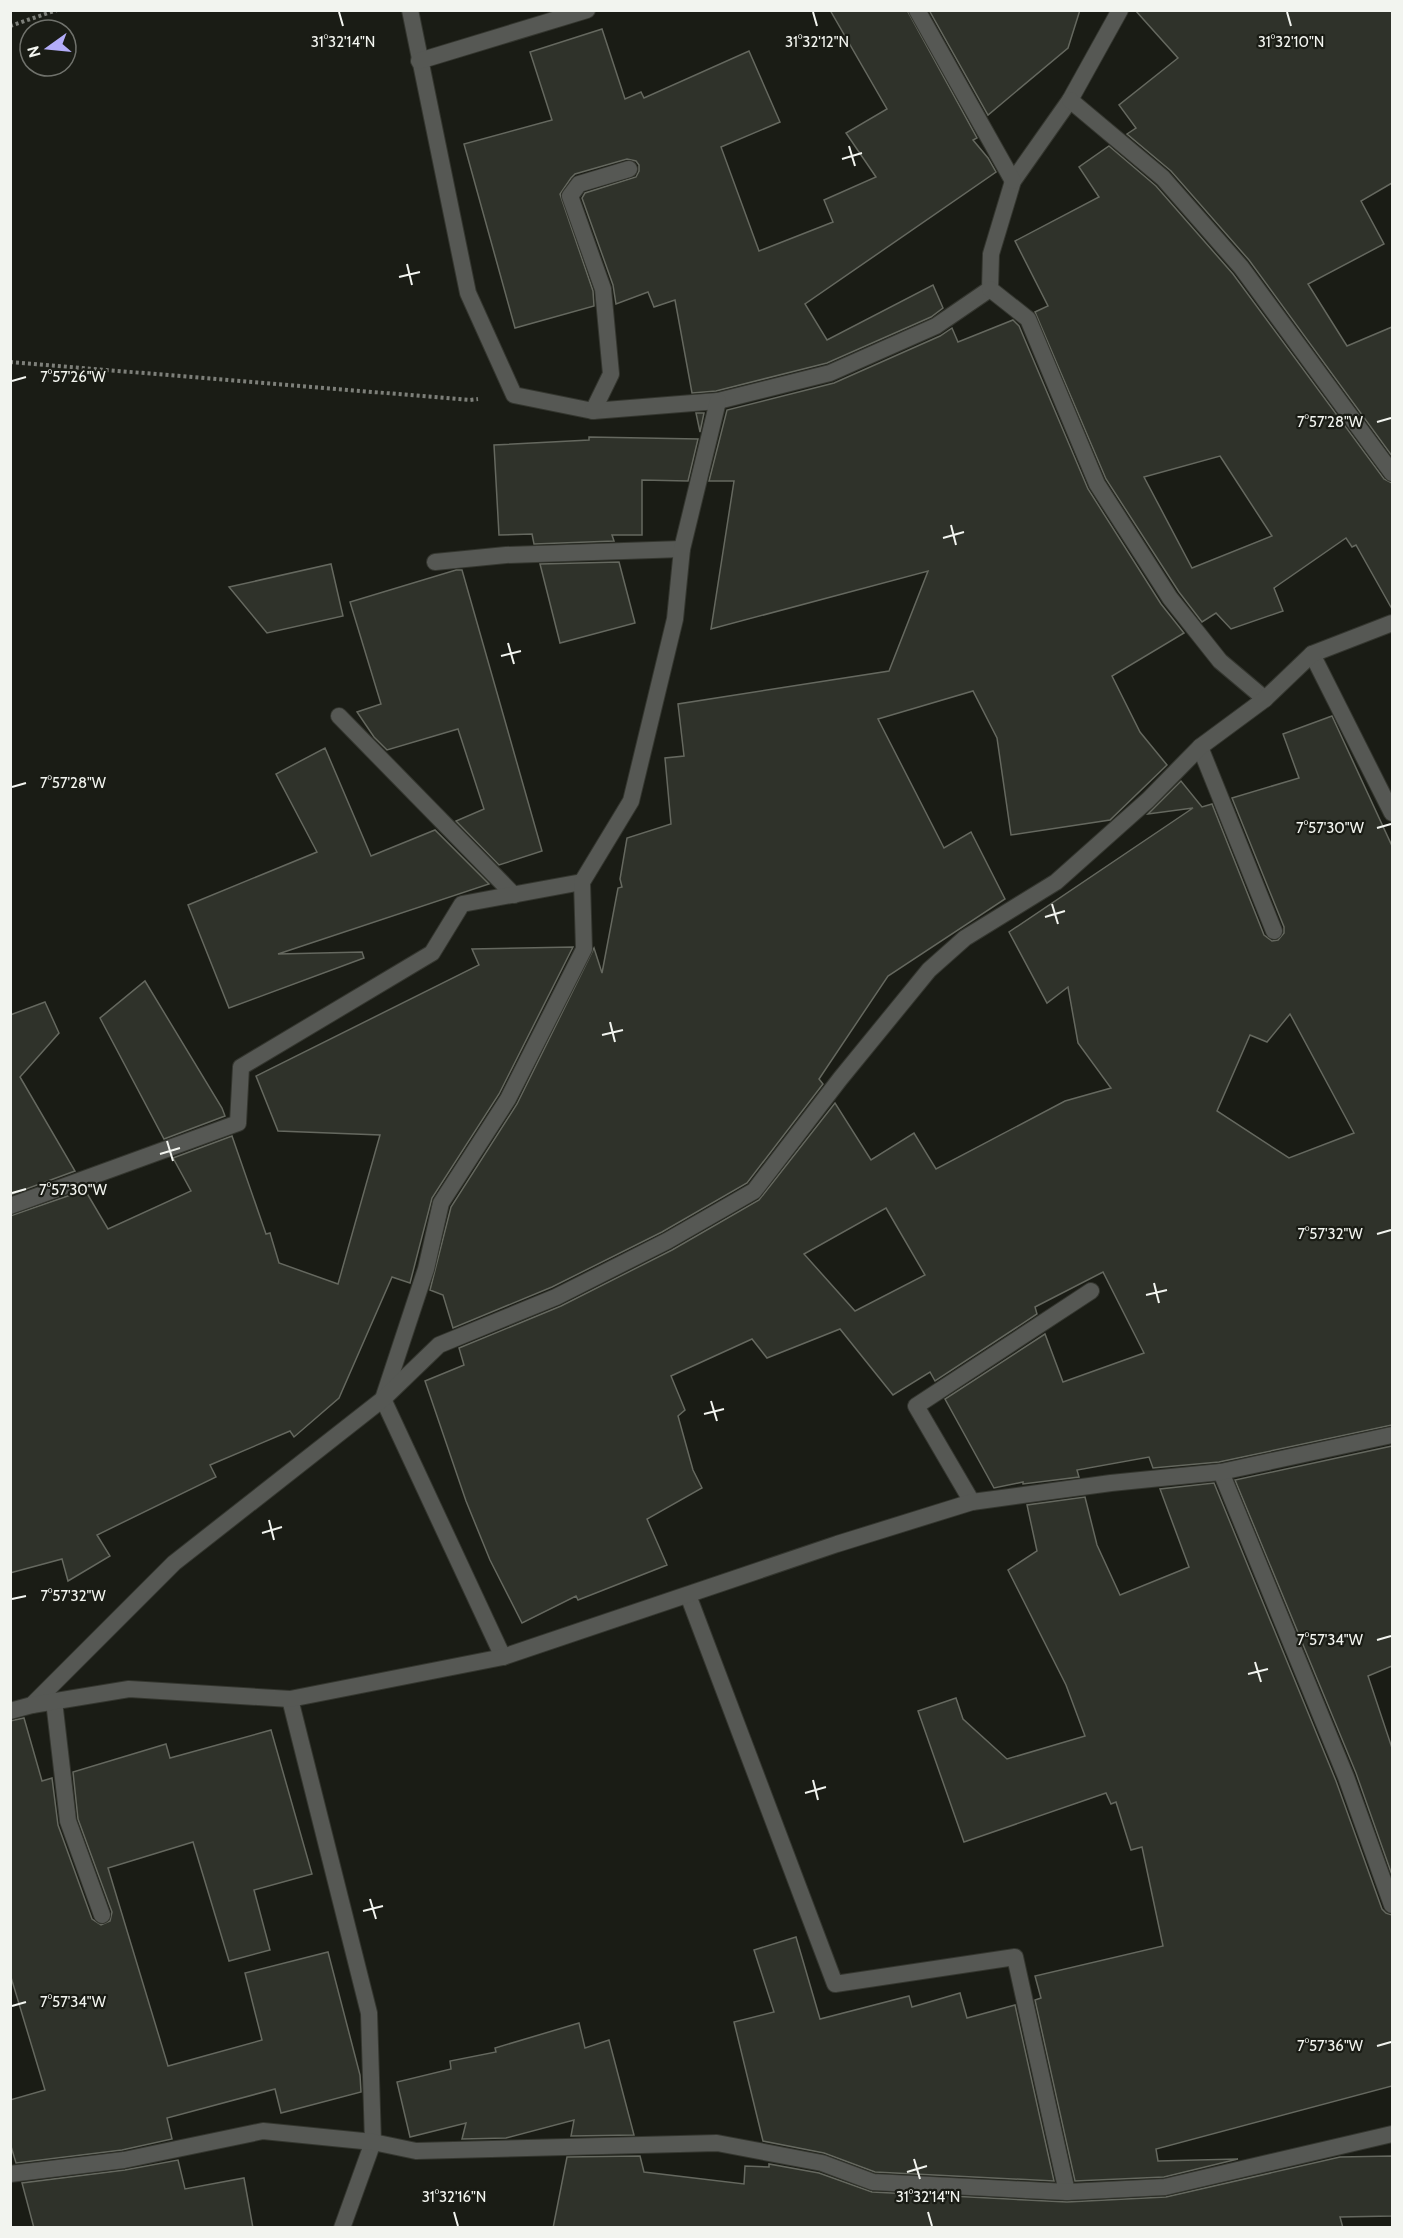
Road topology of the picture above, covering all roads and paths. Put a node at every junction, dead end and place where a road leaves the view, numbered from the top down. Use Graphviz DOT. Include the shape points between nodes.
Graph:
graph roads {
  1 [pos="57,10"];
  2 [pos="410,10"];
  3 [pos="587,10"];
  4 [pos="917,10"];
  5 [pos="1120,10"];
  6 [pos="10,26"];
  7 [pos="419,61"];
  8 [pos="1070,100"];
  9 [pos="629,170"];
  10 [pos="1013,181"];
  11 [pos="990,289"];
  12 [pos="10,362"];
  13 [pos="514,395"];
  14 [pos="718,401"];
  15 [pos="593,411"];
  16 [pos="1392,473"];
  17 [pos="682,549"];
  18 [pos="435,562"];
  19 [pos="1392,623"];
  20 [pos="1312,654"];
  21 [pos="1265,699"];
  22 [pos="339,716"];
  23 [pos="1200,747"];
  24 [pos="1392,813"];
  25 [pos="582,882"];
  26 [pos="514,895"];
  27 [pos="1274,931"];
  28 [pos="10,1206"];
  29 [pos="1091,1291"];
  30 [pos="383,1399"];
  31 [pos="1392,1435"];
  32 [pos="1221,1472"];
  33 [pos="972,1502"];
  34 [pos="688,1595"];
  35 [pos="503,1657"];
  36 [pos="290,1699"];
  37 [pos="54,1701"];
  38 [pos="32,1705"];
  39 [pos="10,1711"];
  40 [pos="1392,1905"];
  41 [pos="102,1915"];
  42 [pos="1392,2134"];
  43 [pos="373,2142"];
  44 [pos="10,2174"];
  45 [pos="1067,2192"];
  46 [pos="342,2228"];
  1 -- 6 [label="path"];
  2 -- 7 [label="street"];
  3 -- 7 [label="street"];
  4 -- 10 [label="street"];
  5 -- 8 [label="street"];
  7 -- 13 [label="street" via="468,293"];
  8 -- 10 [label="street"];
  8 -- 16 [label="street" via="1163,178 1241,267"];
  9 -- 15 [label="street" via="579,184 570,196 603,289 611,374"];
  10 -- 11 [label="street" via="990,254"];
  11 -- 14 [label="street" via="936,326 830,373"];
  11 -- 21 [label="street" via="1028,319 1097,484 1170,598 1220,661"];
  12 -- 13 [label="path" via="470,400"];
  13 -- 15 [label="street"];
  14 -- 15 [label="street"];
  14 -- 17 [label="street"];
  17 -- 18 [label="street" via="506,555"];
  17 -- 25 [label="street" via="675,619 631,801"];
  19 -- 20 [label="street"];
  20 -- 21 [label="street"];
  20 -- 24 [label="street"];
  21 -- 23 [label="street"];
  22 -- 26 [label="street"];
  23 -- 27 [label="street"];
  23 -- 30 [label="street" via="1148,800 1056,882 965,938 929,970 754,1191 555,1297 439,1345"];
  25 -- 26 [label="street"];
  25 -- 30 [label="street" via="584,949 508,1099 441,1203 426,1269"];
  26 -- 28 [label="street" via="462,904 432,953 241,1067 238,1123"];
  29 -- 33 [label="street" via="916,1406"];
  30 -- 35 [label="street"];
  30 -- 38 [label="street" via="174,1563"];
  31 -- 32 [label="street"];
  32 -- 33 [label="street"];
  32 -- 40 [label="street" via="1346,1776"];
  33 -- 34 [label="street"];
  34 -- 35 [label="street"];
  34 -- 45 [label="street" via="835,1984 1015,1957"];
  35 -- 36 [label="street"];
  36 -- 37 [label="street" via="129,1689"];
  36 -- 43 [label="street" via="369,2013"];
  37 -- 38 [label="street"];
  37 -- 41 [label="street" via="68,1821"];
  38 -- 39 [label="street"];
  42 -- 45 [label="street" via="1166,2187"];
  43 -- 44 [label="street" via="264,2131 124,2160"];
  43 -- 45 [label="street" via="416,2151 717,2143 822,2163 873,2182"];
  43 -- 46 [label="street"];
}
